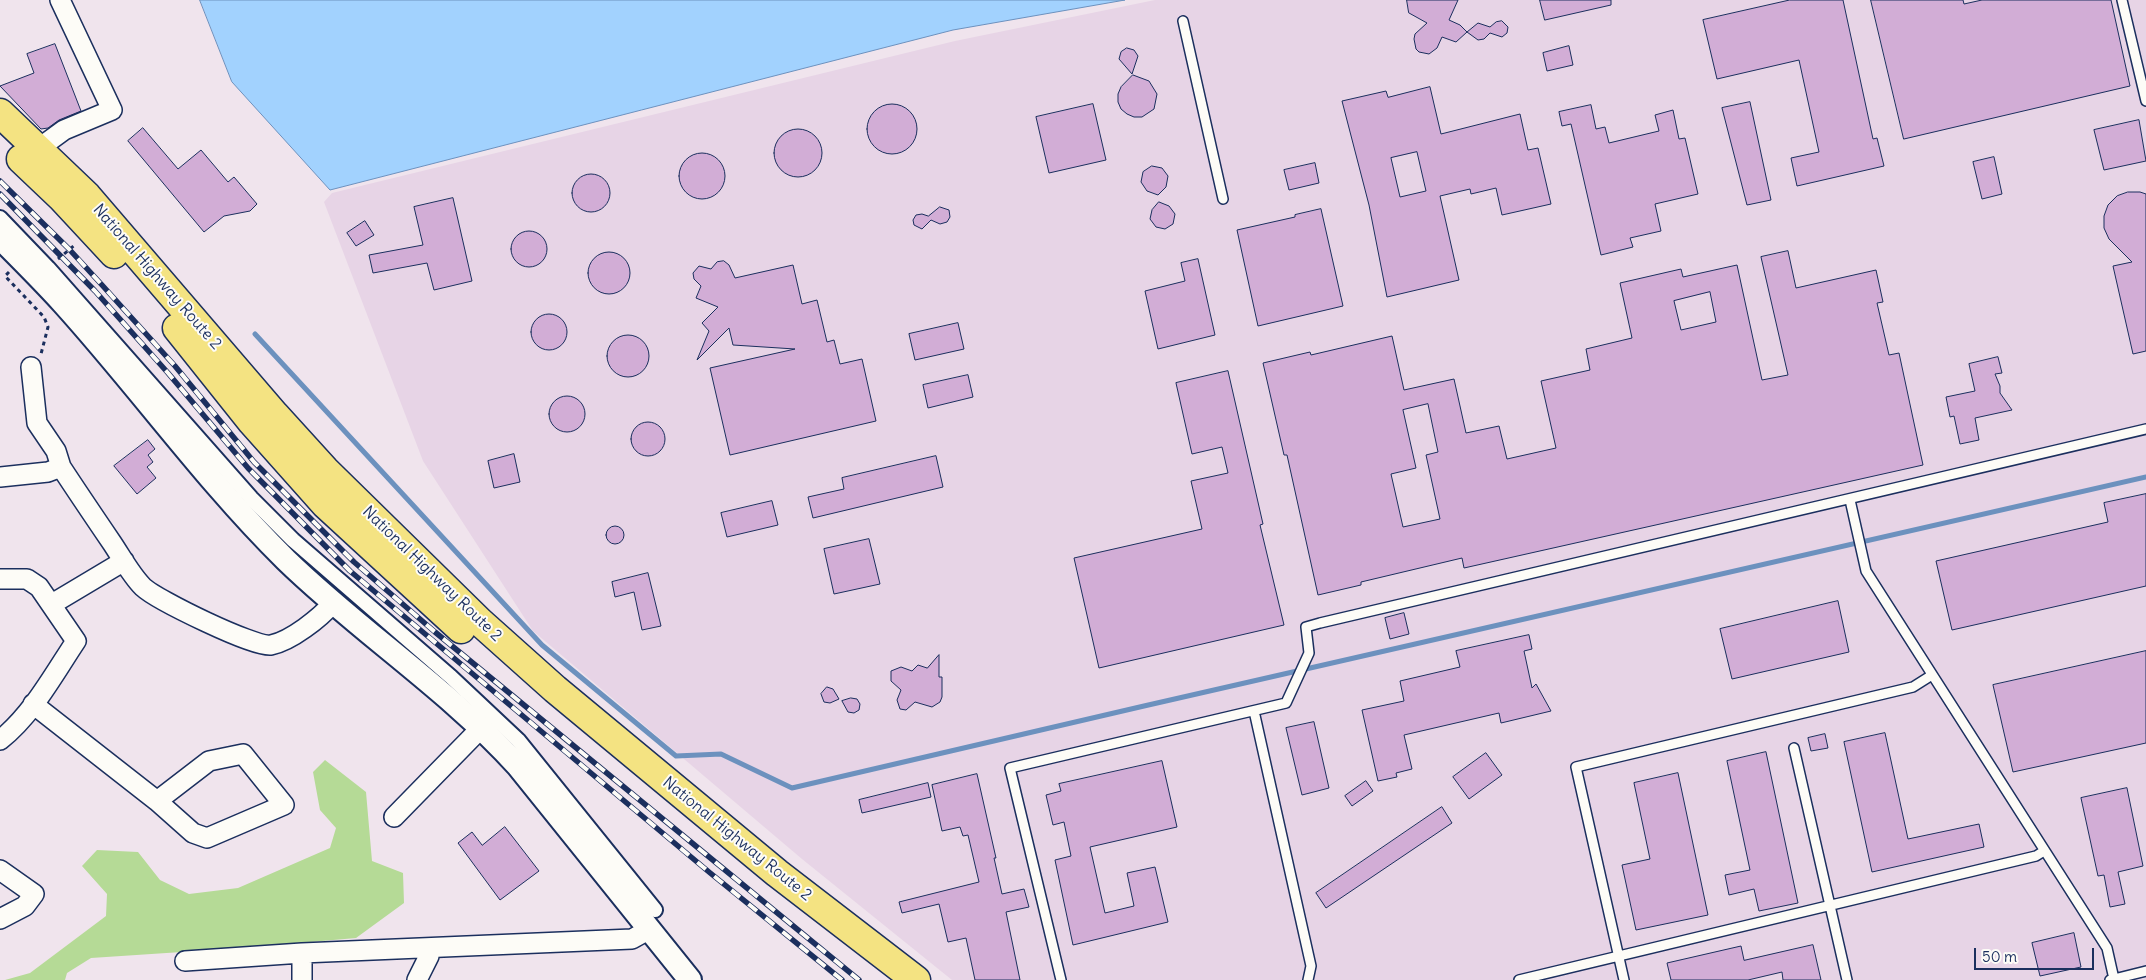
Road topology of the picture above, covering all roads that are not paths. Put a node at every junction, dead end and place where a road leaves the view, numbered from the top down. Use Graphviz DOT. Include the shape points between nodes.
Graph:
graph roads {
  1 [pos="60,0"];
  2 [pos="2122,0"];
  3 [pos="1182,21"];
  4 [pos="2146,101"];
  5 [pos="0,113"];
  6 [pos="0,139"];
  7 [pos="38,149"];
  8 [pos="1224,199"];
  9 [pos="0,218"];
  10 [pos="0,238"];
  11 [pos="31,367"];
  12 [pos="2146,429"];
  13 [pos="61,467"];
  14 [pos="0,477"];
  15 [pos="1850,500"];
  16 [pos="124,560"];
  17 [pos="0,579"];
  18 [pos="334,603"];
  19 [pos="52,604"];
  20 [pos="1932,675"];
  21 [pos="33,704"];
  22 [pos="1254,711"];
  23 [pos="482,728"];
  24 [pos="0,740"];
  25 [pos="1794,748"];
  26 [pos="157,801"];
  27 [pos="394,817"];
  28 [pos="2044,850"];
  29 [pos="0,870"];
  30 [pos="1830,905"];
  31 [pos="0,919"];
  32 [pos="652,919"];
  33 [pos="430,949"];
  34 [pos="302,953"];
  35 [pos="1619,956"];
  36 [pos="185,961"];
  37 [pos="2146,971"];
  38 [pos="2112,979"];
  39 [pos="302,980"];
  40 [pos="417,980"];
  41 [pos="690,980"];
  42 [pos="890,980"];
  43 [pos="916,980"];
  44 [pos="1061,980"];
  45 [pos="1308,980"];
  46 [pos="1519,980"];
  47 [pos="1624,980"];
  48 [pos="1847,980"];
  1 -- 7 [label="street" via="112,110 64,130"];
  2 -- 4 [label="lane"];
  3 -- 8 [label="lane"];
  5 -- 7 [label="highway, National Highway Route 2"];
  6 -- 42 [label="highway, National Highway Route 2" via="91,230 325,504 461,628"];
  7 -- 43 [label="highway, National Highway Route 2" via="87,196 313,456 480,622 555,689 777,874"];
  9 -- 32 [label="street" via="251,498 293,540 451,677 518,740"];
  10 -- 18 [label="street" via="63,303 206,473 286,560"];
  11 -- 13 [label="street" via="37,423 56,451"];
  12 -- 15 [label="lane"];
  13 -- 14 [label="street" via="48,472"];
  13 -- 16 [label="street"];
  15 -- 20 [label="lane" via="1866,571"];
  15 -- 22 [label="lane" via="1306,627 1309,653 1286,703"];
  16 -- 18 [label="street" via="144,587 159,597 242,639 269,646 324,614"];
  16 -- 19 [label="street"];
  17 -- 19 [label="street" via="27,579"];
  18 -- 23 [label="street"];
  19 -- 21 [label="street" via="76,641"];
  20 -- 28 [label="lane"];
  20 -- 35 [label="lane" via="1913,687 1576,766"];
  21 -- 24 [label="street"];
  21 -- 26 [label="street"];
  22 -- 44 [label="lane" via="1010,768"];
  22 -- 45 [label="lane" via="1311,966"];
  23 -- 27 [label="street"];
  23 -- 32 [label="street"];
  25 -- 30 [label="lane"];
  26 -- 26 [label="street" via="193,833 207,838 284,805 243,754 209,761"];
  28 -- 30 [label="lane" via="2036,856"];
  28 -- 38 [label="lane" via="2107,948"];
  29 -- 31 [label="street" via="34,894 25,906"];
  30 -- 35 [label="lane"];
  30 -- 48 [label="lane"];
  32 -- 33 [label="street" via="632,939"];
  32 -- 41 [label="street"];
  33 -- 34 [label="street"];
  33 -- 40 [label="street"];
  34 -- 36 [label="street"];
  34 -- 39 [label="street"];
  35 -- 46 [label="lane"];
  35 -- 47 [label="lane"];
  37 -- 38 [label="lane"];
}
